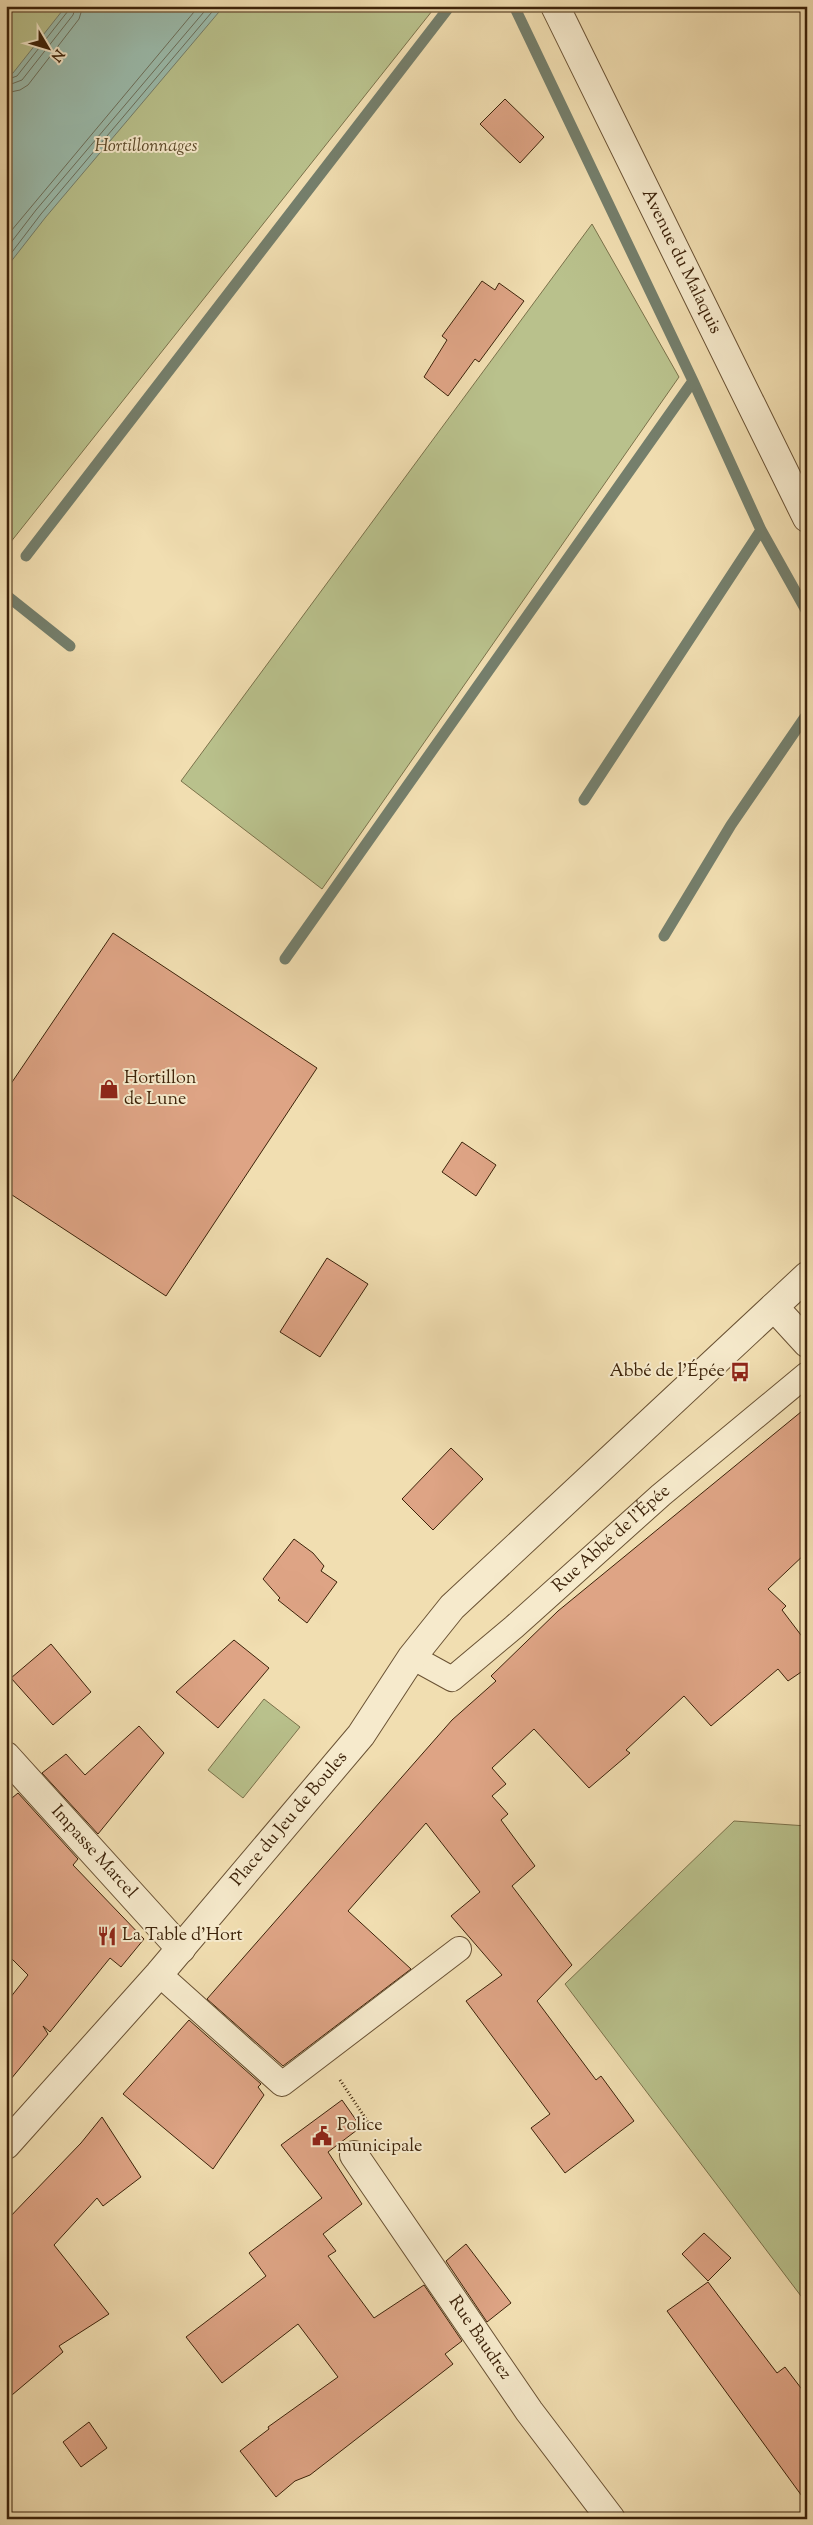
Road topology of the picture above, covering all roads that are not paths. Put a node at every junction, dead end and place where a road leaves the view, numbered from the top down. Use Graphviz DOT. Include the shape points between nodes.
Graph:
graph roads {
  1 [pos="555,6"];
  2 [pos="807,518"];
  3 [pos="807,1276"];
  4 [pos="774,1307"];
  5 [pos="807,1343"];
  6 [pos="807,1374"];
  7 [pos="412,1658"];
  8 [pos="6,1756"];
  9 [pos="459,1948"];
  10 [pos="180,1949"];
  11 [pos="159,1974"];
  12 [pos="15,2135"];
  13 [pos="354,2155"];
  14 [pos="611,2519"];
  1 -- 2 [label="street, Avenue du Malaquis"];
  3 -- 4 [label="street, Place du Jeu de Boules"];
  4 -- 5 [label="street"];
  4 -- 7 [label="street, Place du Jeu de Boules" via="452,1607"];
  6 -- 7 [label="lane, Rue Abbé de l'Épée" via="661,1495 452,1679"];
  7 -- 10 [label="street, Place du Jeu de Boules" via="360,1735"];
  8 -- 10 [label="street, Impasse Marcel"];
  9 -- 11 [label="lane" via="282,2084"];
  10 -- 11 [label="street, Place du Jeu de Boules"];
  11 -- 12 [label="street, Place du Jeu de Boules"];
  13 -- 14 [label="street, Rue Baudrez" via="529,2411"];
}
